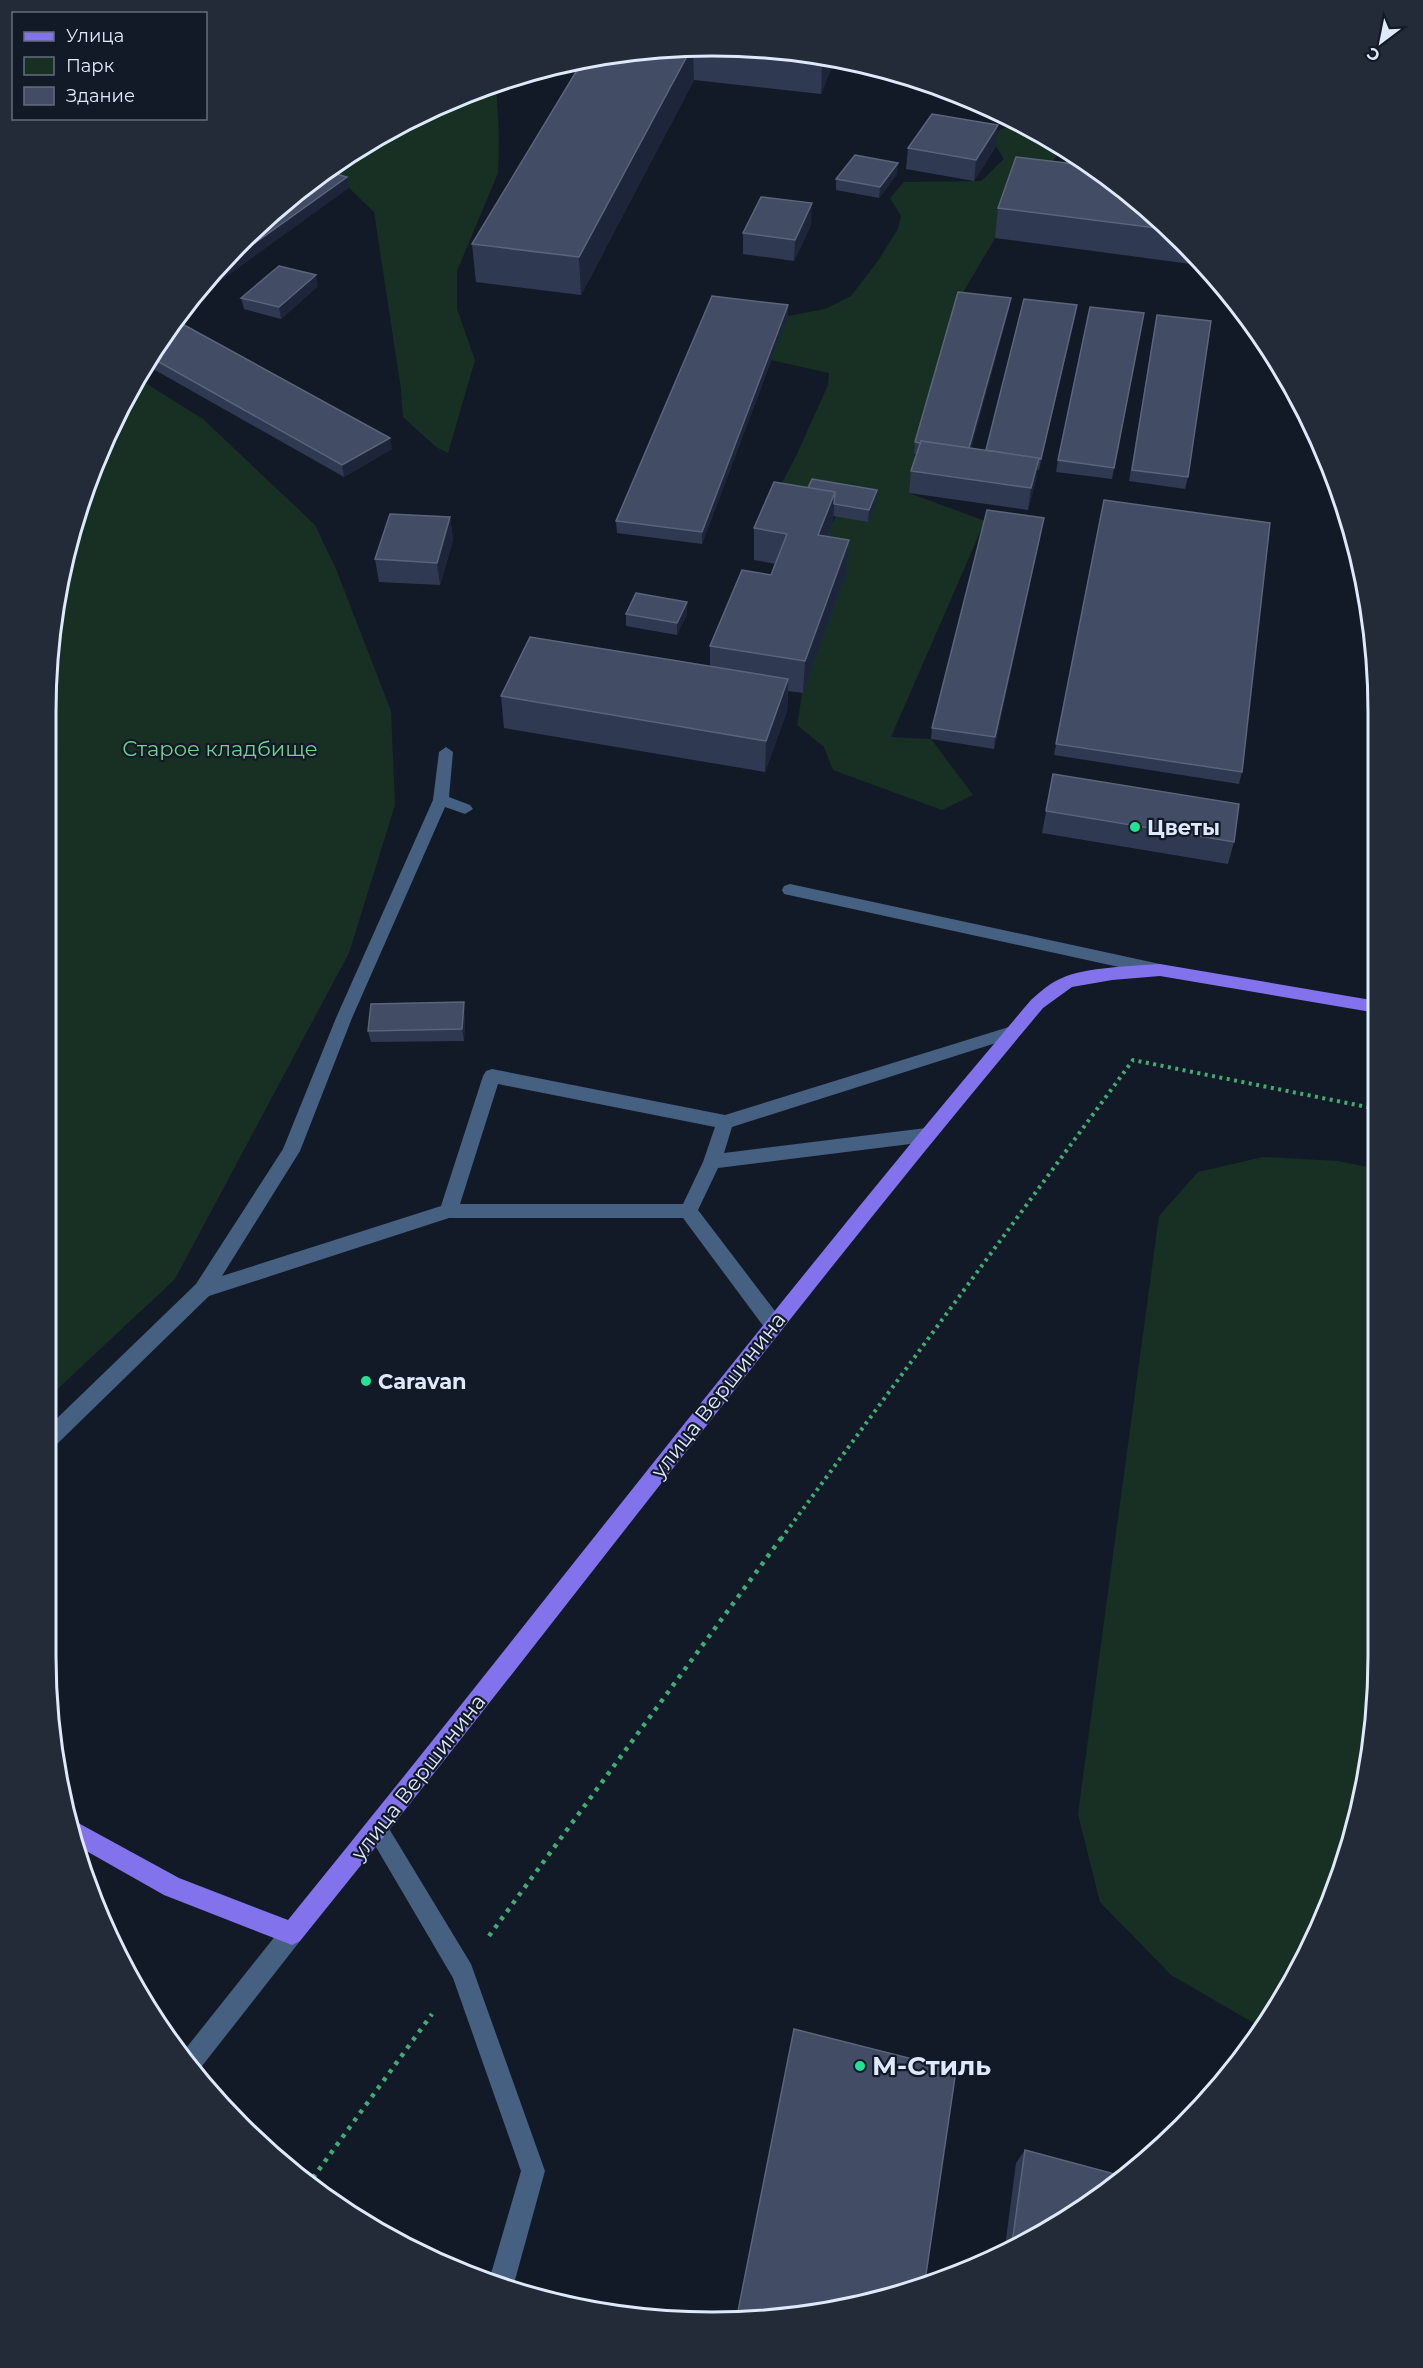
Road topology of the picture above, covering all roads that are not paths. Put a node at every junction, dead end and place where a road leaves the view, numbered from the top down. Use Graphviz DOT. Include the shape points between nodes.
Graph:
graph roads {
  1 [pos="446,752"];
  2 [pos="441,800"];
  3 [pos="465,809"];
  4 [pos="790,890"];
  5 [pos="1160,970"];
  6 [pos="1368,1005"];
  7 [pos="1012,1032"];
  8 [pos="725,1122"];
  9 [pos="926,1135"];
  10 [pos="712,1162"];
  11 [pos="449,1211"];
  12 [pos="688,1212"];
  13 [pos="203,1290"];
  14 [pos="774,1325"];
  15 [pos="55,1433"];
  16 [pos="377,1830"];
  17 [pos="81,1836"];
  18 [pos="292,1933"];
  19 [pos="193,2058"];
  20 [pos="503,2278"];
  1 -- 2 [label="street"];
  2 -- 3 [label="street"];
  2 -- 13 [label="street" via="344,1018 291,1151"];
  4 -- 5 [label="street"];
  5 -- 6 [label="main road, улица Вершинина"];
  5 -- 7 [label="main road, улица Вершинина" via="1068,982 1037,1004"];
  7 -- 8 [label="street"];
  7 -- 9 [label="main road, улица Вершинина"];
  8 -- 10 [label="street"];
  8 -- 11 [label="street" via="492,1076"];
  9 -- 10 [label="street"];
  9 -- 14 [label="main road, улица Вершинина"];
  10 -- 12 [label="street"];
  11 -- 12 [label="street"];
  11 -- 13 [label="street"];
  12 -- 14 [label="street"];
  13 -- 15 [label="street"];
  14 -- 16 [label="main road, улица Вершинина"];
  16 -- 18 [label="main road, улица Вершинина"];
  16 -- 20 [label="street" via="463,1972 533,2171"];
  17 -- 18 [label="main road" via="172,1887"];
  18 -- 19 [label="street, улица Вершинина"];
}
